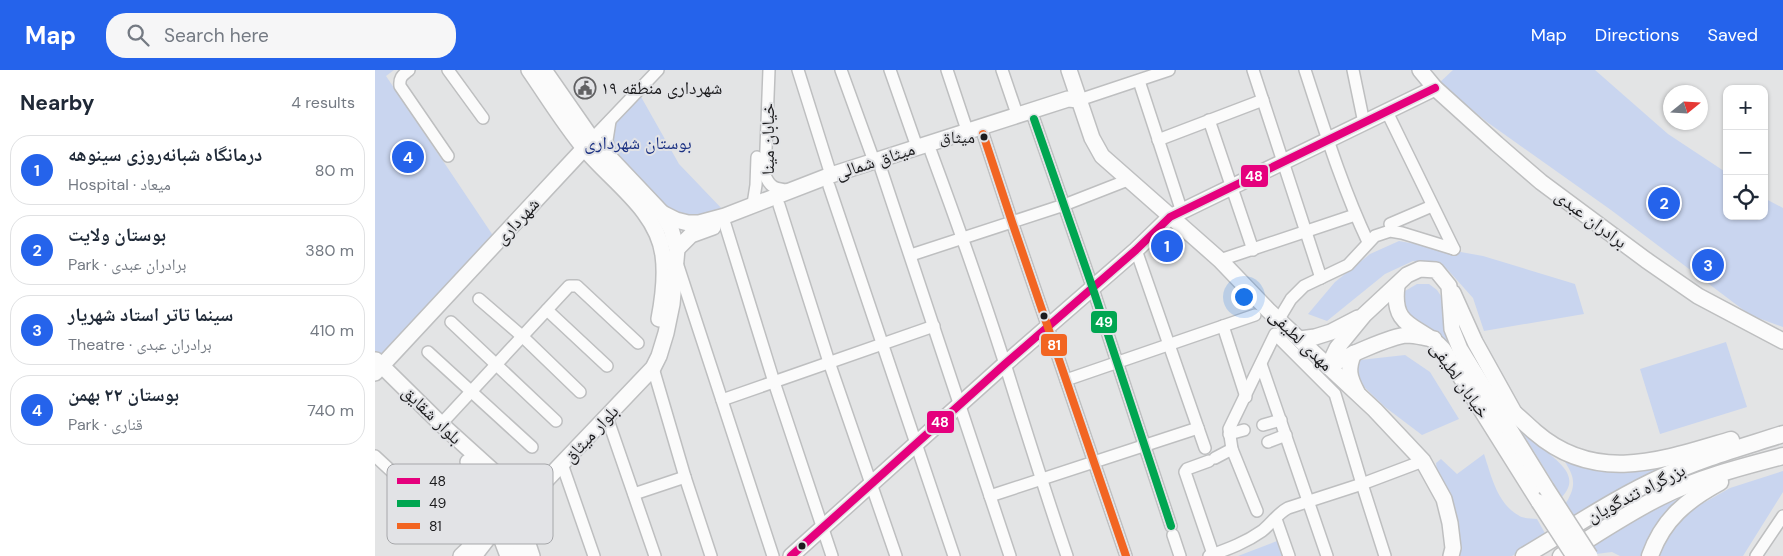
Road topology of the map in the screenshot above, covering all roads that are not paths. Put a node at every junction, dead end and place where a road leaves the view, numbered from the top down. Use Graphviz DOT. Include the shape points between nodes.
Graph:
graph roads {
  1 [pos="409,70"];
  2 [pos="448,70"];
  3 [pos="529,70"];
  4 [pos="544,70"];
  5 [pos="658,70"];
  6 [pos="761,70"];
  7 [pos="769,70"];
  8 [pos="797,70"];
  9 [pos="841,70"];
  10 [pos="890,70"];
  11 [pos="947,70"];
  12 [pos="1002,70"];
  13 [pos="1069,70"];
  14 [pos="1169,70"];
  15 [pos="1253,70"];
  16 [pos="1305,70"];
  17 [pos="1353,70"];
  18 [pos="1420,70"];
  19 [pos="1139,81"];
  20 [pos="1435,88"];
  21 [pos="1079,100"];
  22 [pos="1263,100"];
  23 [pos="1387,112"];
  24 [pos="1017,114"];
  25 [pos="483,118"];
  26 [pos="1034,119"];
  27 [pos="1209,120"];
  28 [pos="610,121"];
  29 [pos="1364,123"];
  30 [pos="967,130"];
  31 [pos="983,134"];
  32 [pos="1158,140"];
  33 [pos="1328,140"];
  34 [pos="588,144"];
  35 [pos="924,149"];
  36 [pos="448,156"];
  37 [pos="611,160"];
  38 [pos="1284,162"];
  39 [pos="878,165"];
  40 [pos="1128,180"];
  41 [pos="830,181"];
  42 [pos="1231,188"];
  43 [pos="790,191"];
  44 [pos="779,205"];
  45 [pos="1064,205"];
  46 [pos="1433,206"];
  47 [pos="754,209"];
  48 [pos="662,213"];
  49 [pos="1176,215"];
  50 [pos="1355,215"];
  51 [pos="1012,222"];
  52 [pos="725,224"];
  53 [pos="1390,224"];
  54 [pos="1306,232"];
  55 [pos="963,238"];
  56 [pos="1368,242"];
  57 [pos="1136,250"];
  58 [pos="1253,250"];
  59 [pos="911,255"];
  60 [pos="677,256"];
  61 [pos="1220,260"];
  62 [pos="1321,278"];
  63 [pos="1092,286"];
  64 [pos="1397,286"];
  65 [pos="1449,286"];
  66 [pos="479,298"];
  67 [pos="547,310"];
  68 [pos="1255,315"];
  69 [pos="1364,315"];
  70 [pos="1279,319"];
  71 [pos="451,322"];
  72 [pos="934,326"];
  73 [pos="1047,326"];
  74 [pos="1223,326"];
  75 [pos="523,337"];
  76 [pos="1300,339"];
  77 [pos="1434,339"];
  78 [pos="1783,341"];
  79 [pos="638,343"];
  80 [pos="882,344"];
  81 [pos="1169,345"];
  82 [pos="428,352"];
  83 [pos="1354,353"];
  84 [pos="829,362"];
  85 [pos="1117,362"];
  86 [pos="1005,364"];
  87 [pos="1261,364"];
  88 [pos="496,366"];
  89 [pos="607,366"];
  90 [pos="653,368"];
  91 [pos="376,369"];
  92 [pos="1323,372"];
  93 [pos="1066,380"];
  94 [pos="774,382"];
  95 [pos="471,392"];
  96 [pos="580,392"];
  97 [pos="1246,397"];
  98 [pos="1360,397"];
  99 [pos="722,400"];
  100 [pos="959,405"];
  101 [pos="1515,414"];
  102 [pos="607,417"];
  103 [pos="1281,420"];
  104 [pos="556,421"];
  105 [pos="441,424"];
  106 [pos="1263,425"];
  107 [pos="1198,428"];
  108 [pos="1244,430"];
  109 [pos="1229,434"];
  110 [pos="1783,434"];
  111 [pos="1286,435"];
  112 [pos="917,442"];
  113 [pos="1268,442"];
  114 [pos="532,446"];
  115 [pos="1144,446"];
  116 [pos="1205,448"];
  117 [pos="1232,449"];
  118 [pos="375,456"];
  119 [pos="1783,457"];
  120 [pos="1423,461"];
  121 [pos="1094,462"];
  122 [pos="461,464"];
  123 [pos="485,464"];
  124 [pos="549,464"];
  125 [pos="563,464"];
  126 [pos="387,468"];
  127 [pos="553,474"];
  128 [pos="685,477"];
  129 [pos="1040,480"];
  130 [pos="870,483"];
  131 [pos="1361,484"];
  132 [pos="634,494"];
  133 [pos="990,496"];
  134 [pos="1309,502"];
  135 [pos="1257,511"];
  136 [pos="1783,516"];
  137 [pos="1275,519"];
  138 [pos="822,528"];
  139 [pos="465,544"];
  140 [pos="517,544"];
  141 [pos="524,544"];
  142 [pos="474,553"];
  143 [pos="1211,555"];
  144 [pos="461,556"];
  145 [pos="521,556"];
  146 [pos="532,556"];
  147 [pos="594,556"];
  148 [pos="655,556"];
  149 [pos="711,556"];
  150 [pos="773,556"];
  151 [pos="791,556"];
  152 [pos="832,556"];
  153 [pos="896,556"];
  154 [pos="955,556"];
  155 [pos="1010,556"];
  156 [pos="1067,556"];
  157 [pos="1126,556"];
  158 [pos="1180,556"];
  159 [pos="1289,556"];
  160 [pos="1327,556"];
  161 [pos="1386,556"];
  162 [pos="1451,556"];
  163 [pos="1524,556"];
  164 [pos="1561,556"];
  165 [pos="1574,556"];
  166 [pos="1590,556"];
  167 [pos="1650,556"];
  168 [pos="1757,556"];
  1 -- 36 [label="street" via="401,76 400,86"];
  2 -- 25 [label="street"];
  3 -- 34 [label="main road"];
  4 -- 34 [label="main road"];
  5 -- 28 [label="street, شهرداری"];
  6 -- 47 [label="street, خیابان مینا"];
  7 -- 43 [label="street, خیابان مینا" via="765,175 777,190"];
  8 -- 41 [label="street"];
  9 -- 39 [label="street"];
  10 -- 35 [label="street"];
  11 -- 30 [label="street"];
  12 -- 24 [label="street"];
  13 -- 21 [label="main road, مهدی لطیفی"];
  14 -- 19 [label="street"];
  15 -- 22 [label="street"];
  16 -- 33 [label="street"];
  17 -- 29 [label="street"];
  18 -- 20 [label="main road, برادران عبدی"];
  19 -- 21 [label="street"];
  19 -- 32 [label="street"];
  20 -- 23 [label="main road"];
  20 -- 78 [label="main road, برادران عبدی" via="1541,182 1646,260 1698,296"];
  21 -- 24 [label="main road, میثاق شمالی" via="1068,99"];
  21 -- 26 [label="main road, میثاق شمالی" via="1070,108"];
  21 -- 40 [label="main road, مهدی لطیفی" via="1102,156"];
  22 -- 27 [label="street"];
  22 -- 38 [label="street"];
  23 -- 29 [label="main road"];
  23 -- 46 [label="street"];
  24 -- 30 [label="main road, میثاق شمالی"];
  26 -- 31 [label="main road, میثاق شمالی"];
  26 -- 45 [label="street"];
  27 -- 32 [label="street"];
  27 -- 42 [label="street"];
  28 -- 34 [label="street, شهرداری"];
  28 -- 37 [label="street" via="607,140"];
  29 -- 33 [label="main road"];
  30 -- 35 [label="main road, میثاق شمالی"];
  31 -- 35 [label="main road, میثاق شمالی"];
  31 -- 51 [label="street"];
  32 -- 49 [label="street"];
  33 -- 38 [label="main road"];
  33 -- 50 [label="street"];
  34 -- 37 [label="main road"];
  34 -- 91 [label="main road, شهرداری"];
  34 -- 124 [label="main road, بلوار میثاق" via="649,219 660,241 664,271 662,301 658,328 647,361"];
  35 -- 39 [label="main road, میثاق شمالی"];
  35 -- 55 [label="street"];
  37 -- 48 [label="main road"];
  38 -- 42 [label="main road"];
  38 -- 54 [label="street"];
  39 -- 41 [label="main road, میثاق شمالی"];
  39 -- 59 [label="street"];
  40 -- 45 [label="street"];
  40 -- 49 [label="main road, مهدی لطیفی"];
  41 -- 43 [label="main road, میثاق شمالی"];
  41 -- 44 [label="main road, میثاق شمالی"];
  41 -- 80 [label="street"];
  42 -- 49 [label="main road"];
  42 -- 58 [label="street"];
  43 -- 47 [label="main road, میثاق شمالی"];
  44 -- 47 [label="main road, میثاق شمالی"];
  44 -- 84 [label="street"];
  45 -- 51 [label="street"];
  45 -- 63 [label="street"];
  46 -- 53 [label="street"];
  46 -- 56 [label="street" via="1454,249 1390,231"];
  47 -- 48 [label="main road, میثاق شمالی" via="699,223 676,220"];
  47 -- 52 [label="main road, میثاق شمالی"];
  48 -- 60 [label="main road, بلوار میثاق" via="671,229"];
  49 -- 57 [label="main road"];
  49 -- 61 [label="main road, مهدی لطیفی"];
  50 -- 54 [label="street"];
  50 -- 56 [label="street"];
  51 -- 55 [label="street"];
  51 -- 73 [label="street"];
  52 -- 60 [label="main road, میثاق شمالی" via="691,235"];
  52 -- 94 [label="street"];
  54 -- 58 [label="street"];
  54 -- 62 [label="street"];
  55 -- 59 [label="street"];
  55 -- 86 [label="street"];
  56 -- 62 [label="street" via="1348,265"];
  57 -- 63 [label="main road"];
  57 -- 81 [label="street"];
  58 -- 61 [label="street"];
  59 -- 72 [label="street"];
  60 -- 90 [label="main road, بلوار میثاق" via="666,333"];
  60 -- 99 [label="street"];
  61 -- 70 [label="main road, مهدی لطیفی"];
  62 -- 70 [label="street" via="1305,286 1291,299"];
  63 -- 73 [label="main road"];
  63 -- 85 [label="street"];
  64 -- 65 [label="main road" via="1407,275 1428,268 1441,274"];
  64 -- 69 [label="main road"];
  64 -- 77 [label="main road, خیابان لطیفی" via="1395,297 1400,316 1407,324"];
  65 -- 101 [label="main road" via="1475,342"];
  65 -- 166 [label="main road, خیابان لطیفی, bridge" via="1452,329 1458,344"];
  66 -- 75 [label="street"];
  67 -- 75 [label="street"];
  67 -- 79 [label="street" via="569,286 577,286"];
  67 -- 89 [label="street"];
  68 -- 74 [label="street"];
  69 -- 76 [label="main road" via="1331,332"];
  69 -- 92 [label="main road" via="1337,348"];
  70 -- 76 [label="main road, مهدی لطیفی"];
  71 -- 88 [label="street"];
  72 -- 80 [label="street"];
  72 -- 100 [label="street"];
  73 -- 86 [label="main road"];
  73 -- 93 [label="street"];
  74 -- 81 [label="street"];
  74 -- 97 [label="street"];
  75 -- 88 [label="street"];
  75 -- 96 [label="street"];
  76 -- 92 [label="main road, مهدی لطیفی"];
  77 -- 83 [label="main road" via="1400,336"];
  77 -- 165 [label="main road, خیابان لطیفی, bridge" via="1454,365"];
  80 -- 84 [label="street"];
  80 -- 112 [label="street"];
  81 -- 85 [label="street"];
  81 -- 107 [label="street"];
  82 -- 95 [label="street"];
  83 -- 92 [label="main road" via="1339,359"];
  83 -- 98 [label="main road" via="1350,378"];
  84 -- 94 [label="street"];
  84 -- 130 [label="street"];
  85 -- 93 [label="street"];
  85 -- 115 [label="street"];
  86 -- 100 [label="main road"];
  86 -- 129 [label="street"];
  87 -- 92 [label="street" via="1275,334"];
  87 -- 97 [label="street"];
  87 -- 103 [label="street"];
  88 -- 95 [label="street"];
  88 -- 104 [label="street"];
  90 -- 102 [label="main road, بلوار میثاق"];
  90 -- 128 [label="street"];
  91 -- 105 [label="main road, بلوار شقایق"];
  91 -- 122 [label="main road, بلوار شقایق"];
  92 -- 98 [label="main road, مهدی لطیفی"];
  92 -- 131 [label="street" via="1337,397"];
  93 -- 121 [label="street"];
  94 -- 99 [label="street"];
  94 -- 138 [label="street"];
  95 -- 105 [label="street"];
  95 -- 114 [label="street"];
  97 -- 109 [label="street"];
  98 -- 120 [label="main road, مهدی لطیفی" via="1400,434"];
  99 -- 150 [label="street"];
  100 -- 112 [label="main road"];
  100 -- 133 [label="street"];
  101 -- 110 [label="highway" via="1536,433 1571,455 1614,465 1674,457 1746,436"];
  102 -- 125 [label="main road, بلوار میثاق"];
  102 -- 132 [label="street"];
  103 -- 106 [label="street"];
  103 -- 111 [label="street"];
  105 -- 123 [label="main road, بلوار شقایق"];
  107 -- 115 [label="street"];
  107 -- 116 [label="street"];
  108 -- 109 [label="street"];
  109 -- 117 [label="street"];
  110 -- 163 [label="highway, بزرگراه تندگویان" via="1662,476"];
  111 -- 113 [label="street"];
  111 -- 134 [label="street"];
  112 -- 130 [label="main road"];
  112 -- 154 [label="street"];
  115 -- 121 [label="street"];
  115 -- 158 [label="street"];
  117 -- 135 [label="street"];
  117 -- 143 [label="street" via="1185,472"];
  118 -- 126 [label="street"];
  119 -- 164 [label="highway, بزرگراه تندگویان" via="1677,489"];
  119 -- 167 [label="highway" via="1723,480 1692,498 1674,514"];
  120 -- 131 [label="street"];
  120 -- 162 [label="main road, مهدی لطیفی" via="1445,505 1453,548"];
  121 -- 129 [label="street"];
  121 -- 157 [label="street"];
  125 -- 127 [label="main road, بلوار میثاق"];
  125 -- 147 [label="street"];
  128 -- 132 [label="street"];
  128 -- 149 [label="street"];
  129 -- 133 [label="street"];
  129 -- 156 [label="street"];
  130 -- 138 [label="main road"];
  130 -- 153 [label="street"];
  131 -- 134 [label="street"];
  131 -- 161 [label="street"];
  132 -- 148 [label="street"];
  133 -- 155 [label="street"];
  134 -- 137 [label="street" via="1283,511"];
  134 -- 160 [label="street"];
  136 -- 168 [label="street"];
  137 -- 143 [label="street" via="1242,544"];
  137 -- 159 [label="street"];
  138 -- 151 [label="main road"];
  138 -- 152 [label="street"];
  139 -- 142 [label="street"];
  140 -- 145 [label="main road"];
  141 -- 146 [label="main road"];
  142 -- 144 [label="main road, بلوار میثاق"];
}
